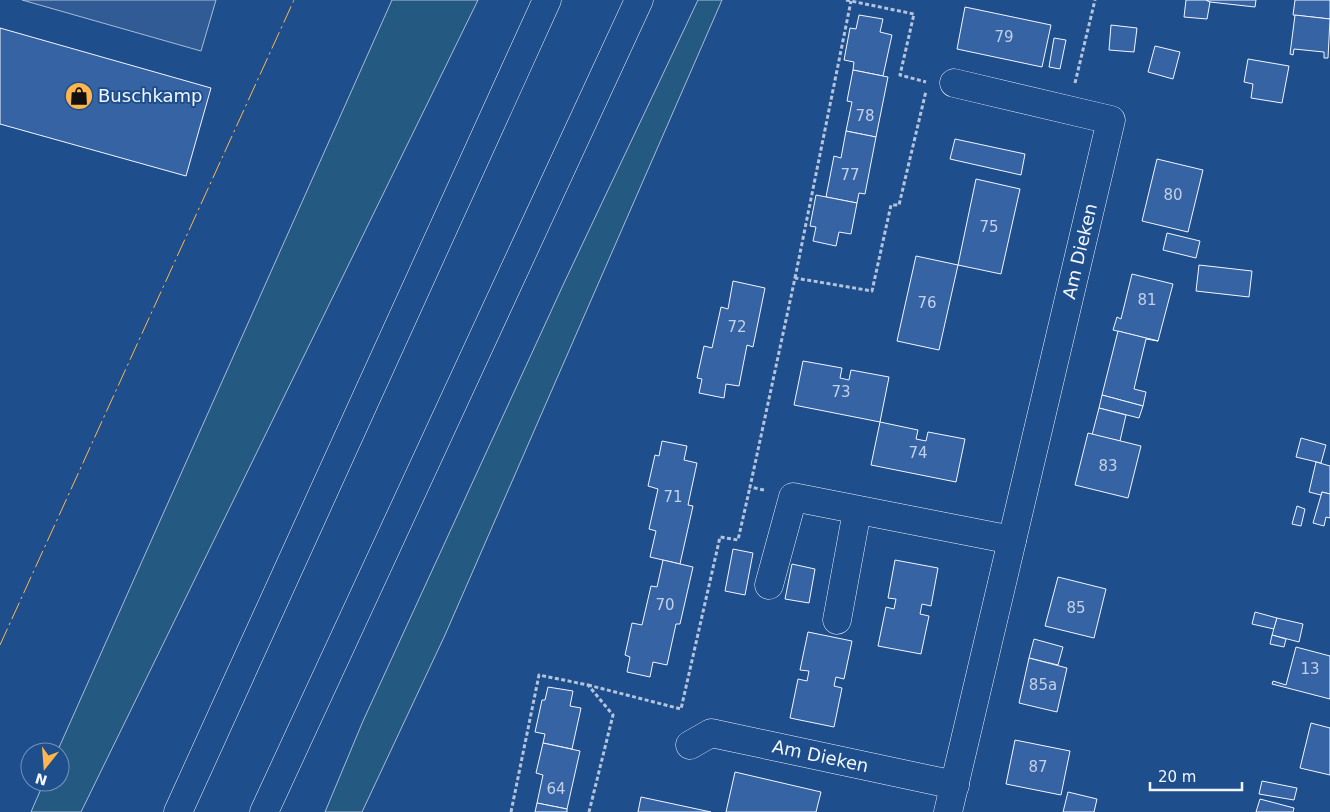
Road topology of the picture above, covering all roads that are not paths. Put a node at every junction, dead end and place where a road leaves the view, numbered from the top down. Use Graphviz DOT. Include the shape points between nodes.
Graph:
graph roads {
  1 [pos="547,0"];
  2 [pos="638,0"];
  3 [pos="954,83"];
  4 [pos="857,510"];
  5 [pos="1012,540"];
  6 [pos="769,585"];
  7 [pos="837,620"];
  8 [pos="690,745"];
  9 [pos="954,785"];
  10 [pos="178,812"];
  11 [pos="264,812"];
  12 [pos="948,812"];
  1 -- 10 [label="main road"];
  2 -- 11 [label="main road"];
  3 -- 5 [label="main road, Am Dieken" via="1111,120"];
  4 -- 5 [label="main road"];
  4 -- 6 [label="main road" via="794,497"];
  4 -- 7 [label="main road"];
  5 -- 9 [label="main road, Am Dieken"];
  8 -- 9 [label="main road, Am Dieken" via="710,733"];
  9 -- 12 [label="main road, Am Dieken"];
}
